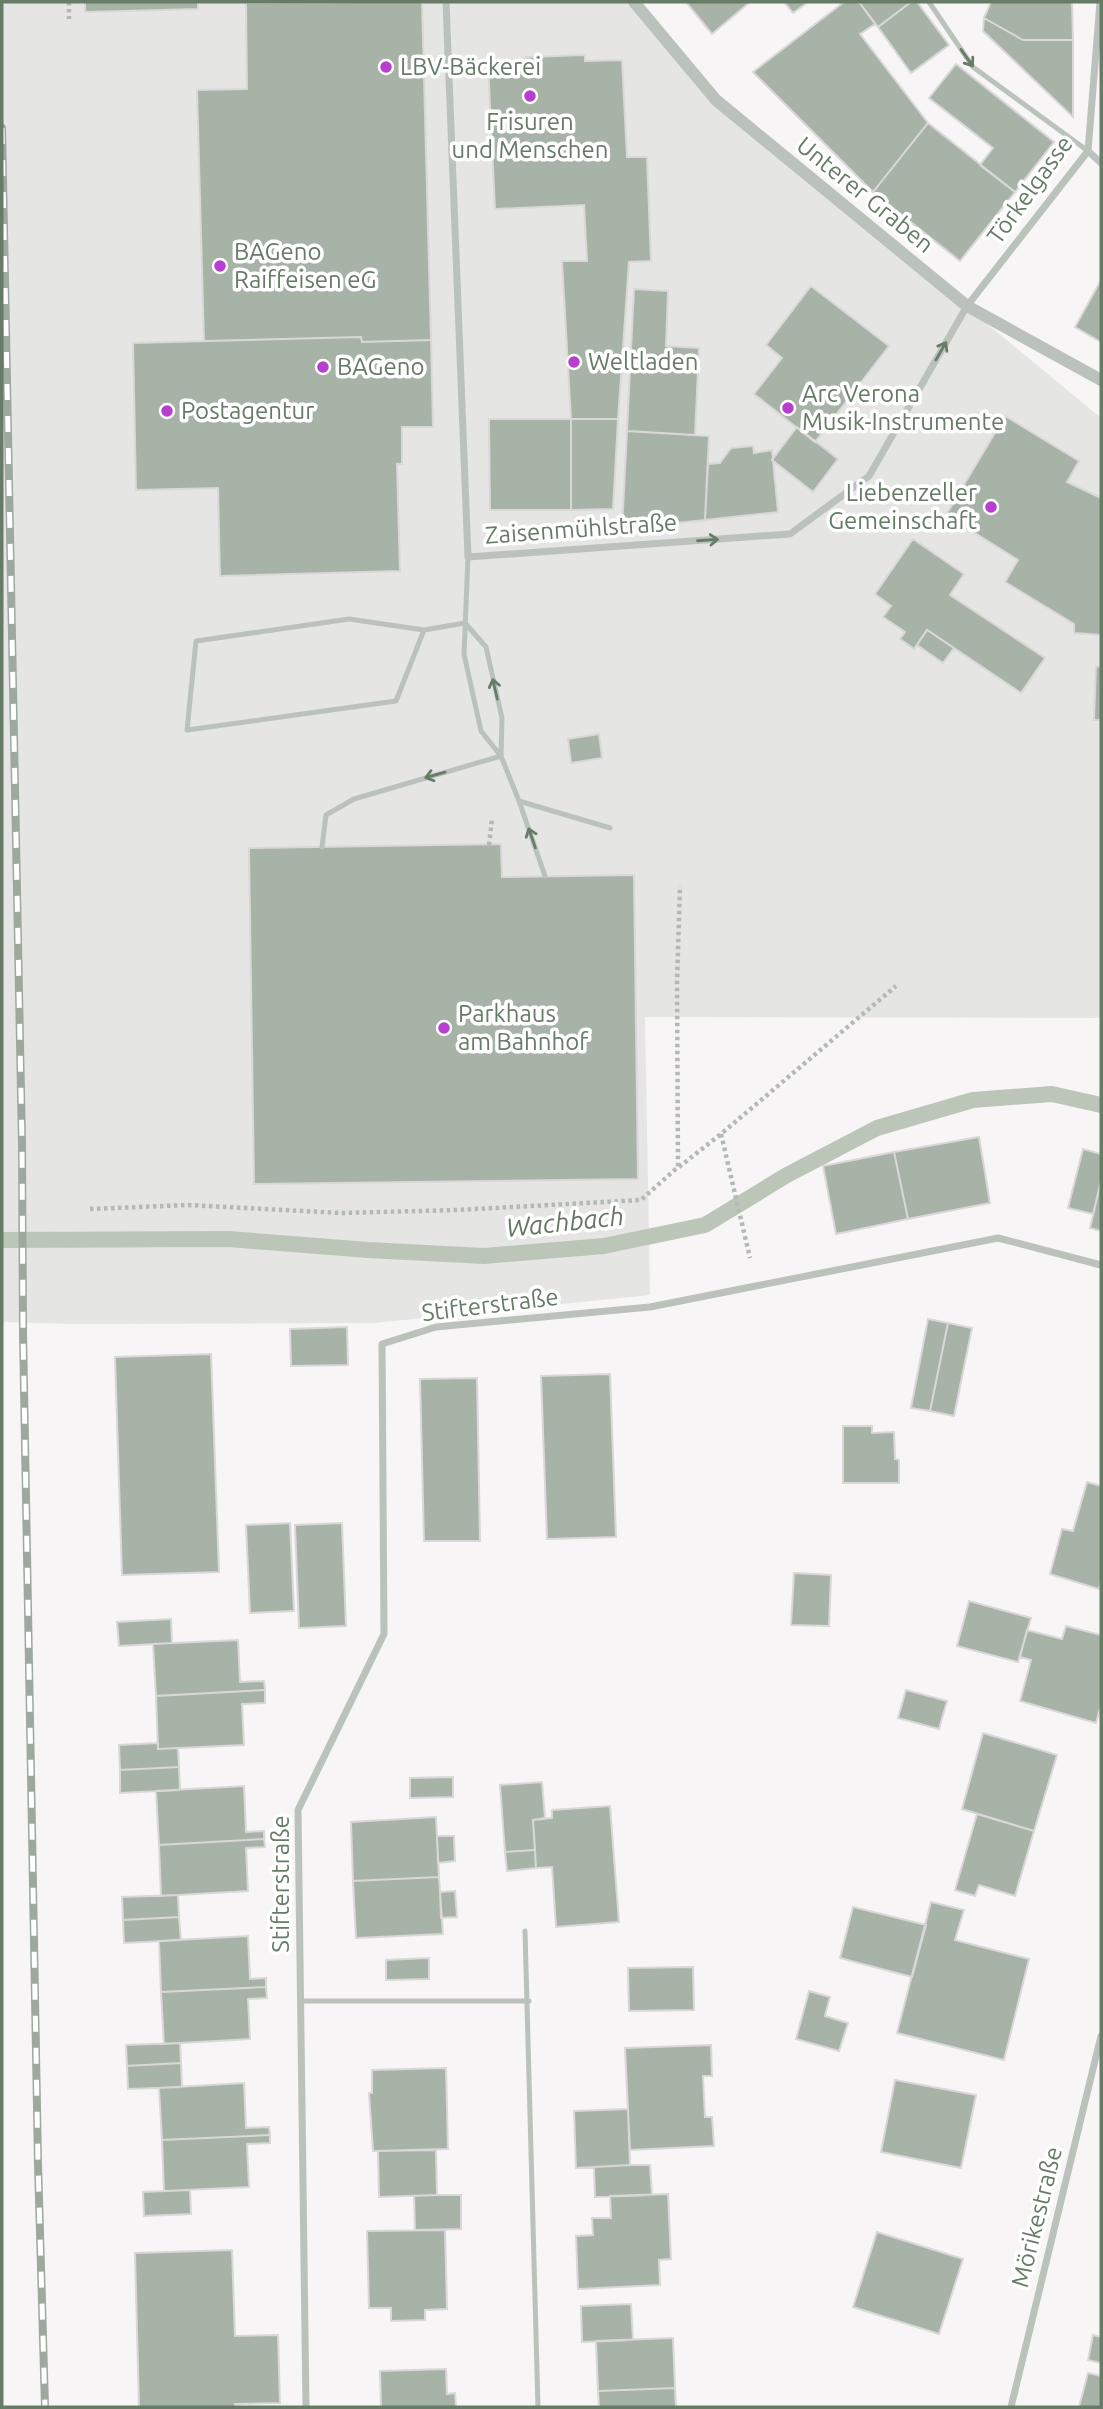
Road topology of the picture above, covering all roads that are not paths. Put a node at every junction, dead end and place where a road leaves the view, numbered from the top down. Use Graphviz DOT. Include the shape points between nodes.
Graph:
graph roads {
  1 [pos="446,2"];
  2 [pos="634,2"];
  3 [pos="929,2"];
  4 [pos="1100,2"];
  5 [pos="1088,151"];
  6 [pos="1101,163"];
  7 [pos="967,306"];
  8 [pos="1101,380"];
  9 [pos="468,557"];
  10 [pos="465,623"];
  11 [pos="424,630"];
  12 [pos="501,756"];
  13 [pos="519,801"];
  14 [pos="610,828"];
  15 [pos="322,847"];
  16 [pos="545,876"];
  17 [pos="1101,1265"];
  18 [pos="525,1931"];
  19 [pos="300,2001"];
  20 [pos="529,2001"];
  21 [pos="1101,2036"];
  22 [pos="1100,2050"];
  23 [pos="306,2407"];
  24 [pos="538,2407"];
  25 [pos="1011,2407"];
  1 -- 9 [label="street, Zaisenmühlstraße"];
  2 -- 7 [label="street, Unterer Graben" via="716,100"];
  3 -- 5 [label="lane, one-way" via="973,68"];
  4 -- 5 [label="street, Törkelgasse"];
  5 -- 6 [label="street"];
  5 -- 7 [label="street, Törkelgasse"];
  7 -- 8 [label="street, Unterer Graben"];
  9 -- 7 [label="street, Zaisenmühlstraße, one-way" via="790,534 869,476"];
  9 -- 10 [label="lane"];
  10 -- 11 [label="lane"];
  10 -- 12 [label="lane" via="464,654 481,731"];
  12 -- 10 [label="lane, one-way" via="502,718 486,647"];
  11 -- 11 [label="lane" via="349,619 196,641 187,730 396,701"];
  12 -- 13 [label="lane"];
  12 -- 15 [label="lane, one-way" via="354,799 326,815"];
  13 -- 14 [label="lane"];
  16 -- 13 [label="lane, one-way"];
  17 -- 19 [label="street, Stifterstraße" via="998,1238 650,1307 436,1327 382,1344 384,1634 298,1810"];
  18 -- 20 [label="lane"];
  19 -- 20 [label="lane"];
  19 -- 23 [label="street, Stifterstraße"];
  20 -- 24 [label="lane"];
  21 -- 22 [label="street, Mörikestraße"];
  22 -- 25 [label="street, Mörikestraße"];
}
